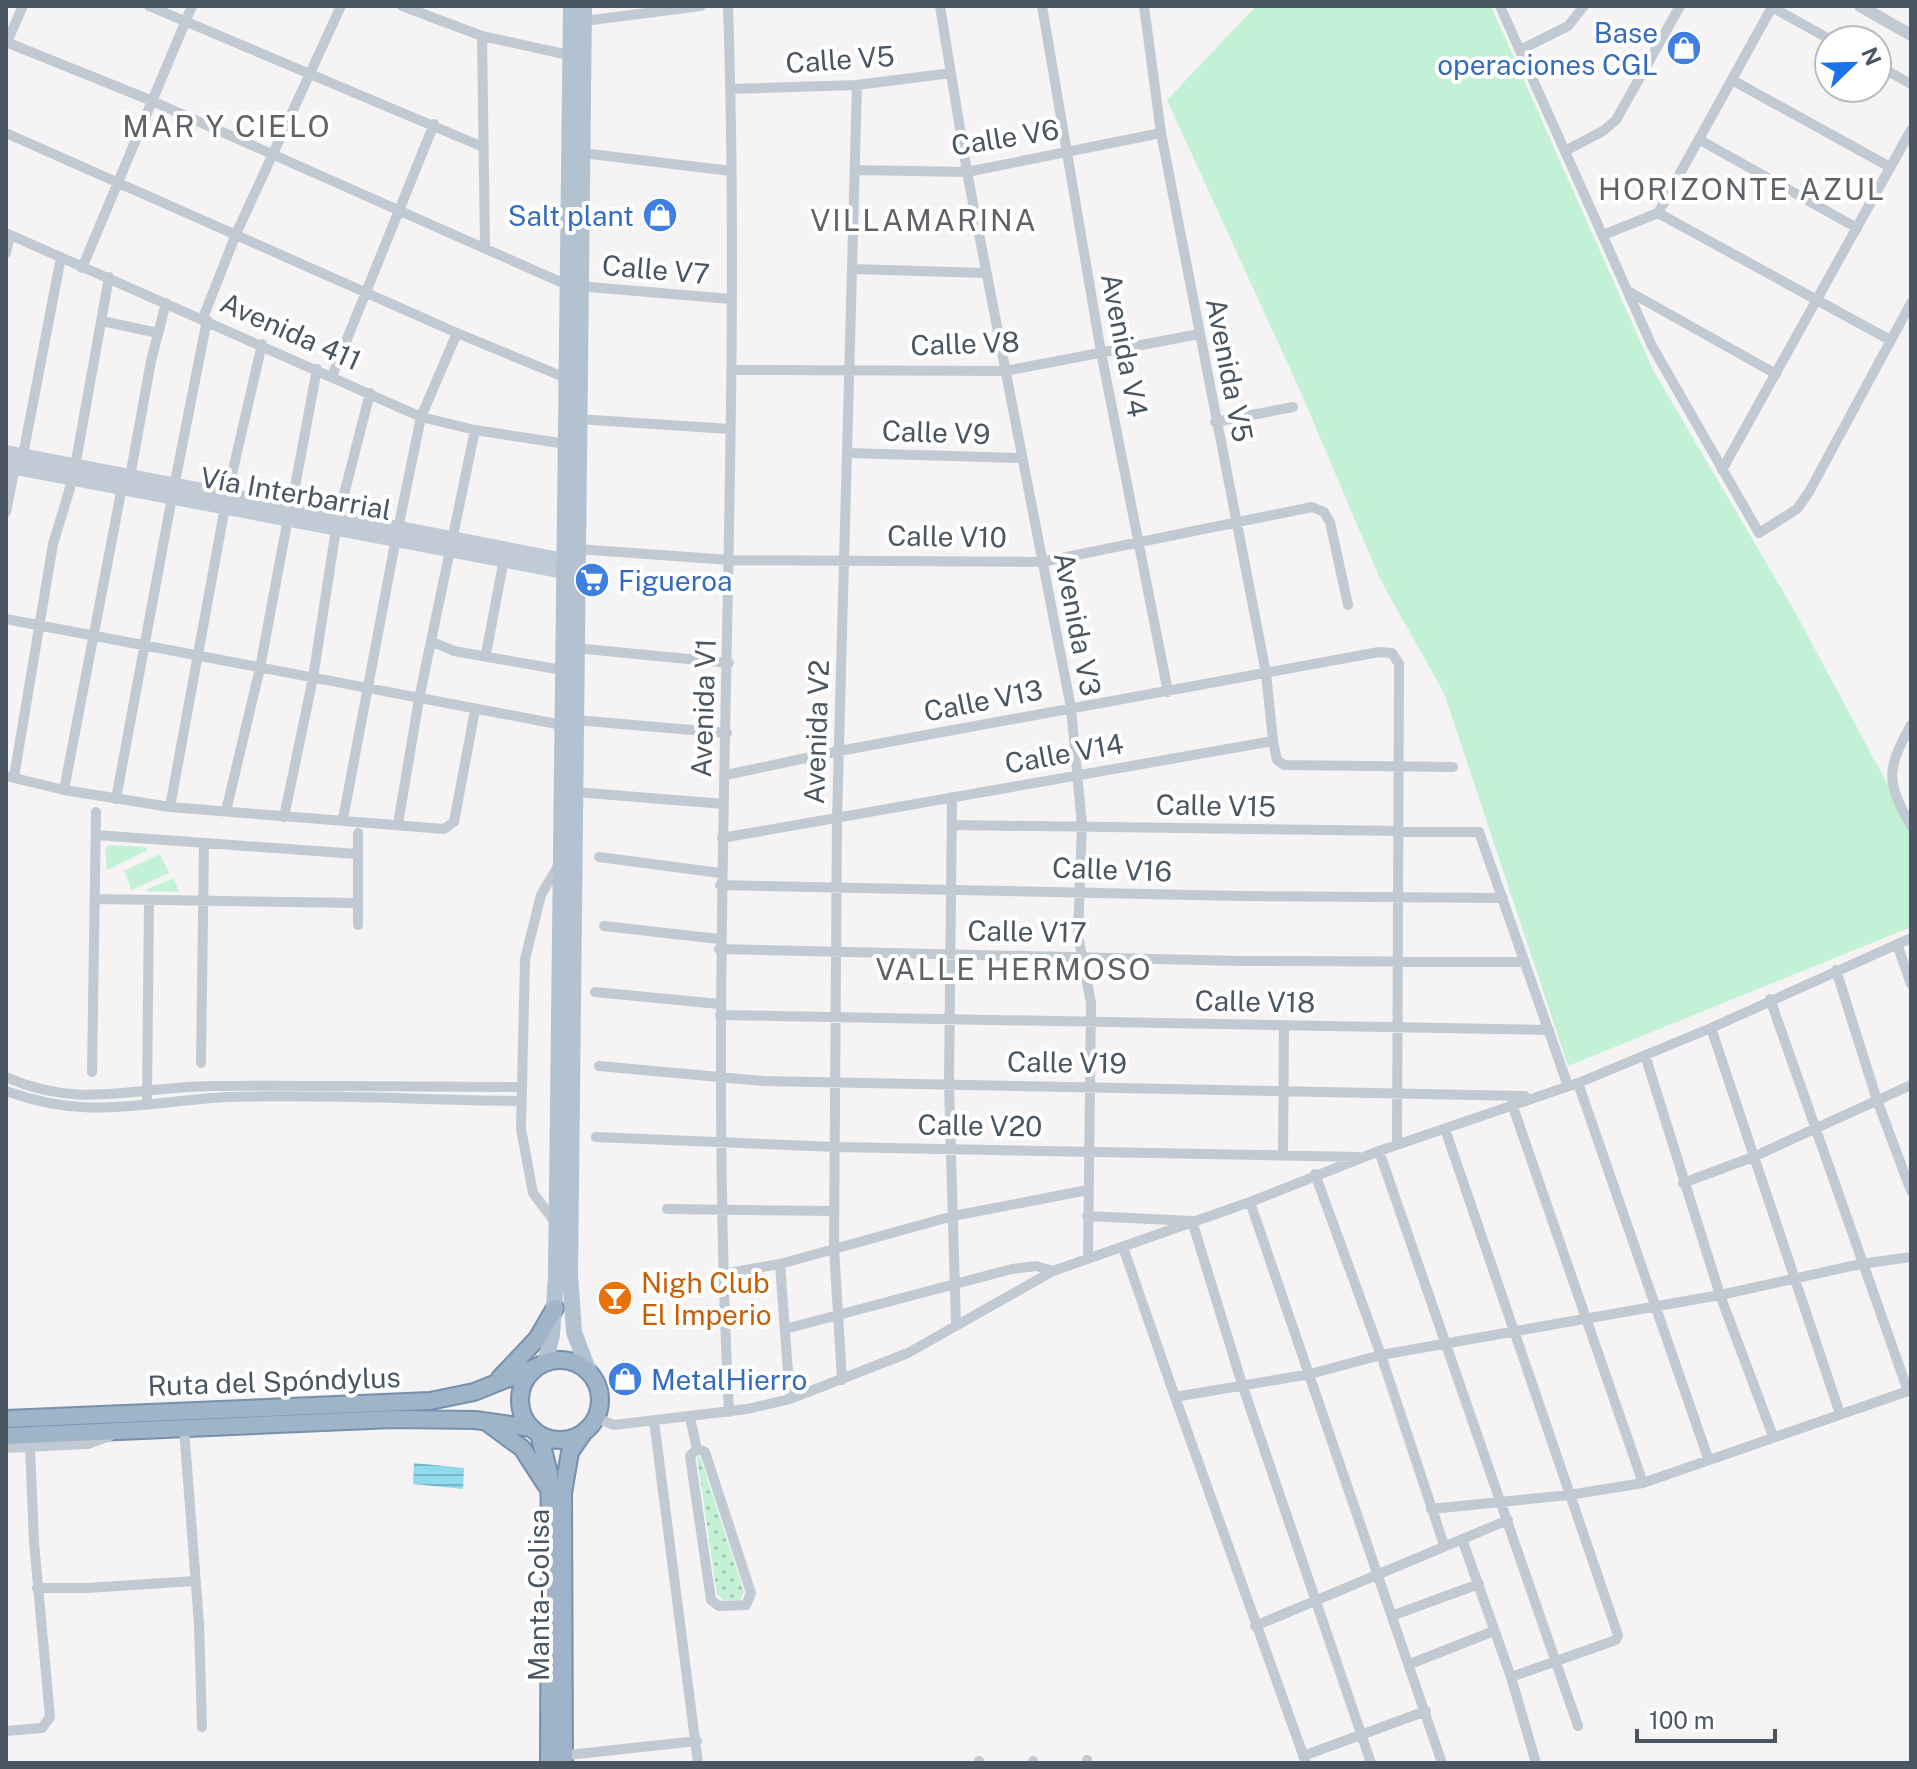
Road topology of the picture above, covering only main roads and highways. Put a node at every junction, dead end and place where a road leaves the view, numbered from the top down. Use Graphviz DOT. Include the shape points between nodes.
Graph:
graph roads {
  1 [pos="571,6"];
  2 [pos="584,13"];
  3 [pos="577,57"];
  4 [pos="572,285"];
  5 [pos="6,452"];
  6 [pos="15,463"];
  7 [pos="337,524"];
  8 [pos="451,544"];
  9 [pos="571,563"];
  10 [pos="569,722"];
  11 [pos="555,1308"];
  12 [pos="542,1365"];
  13 [pos="589,1372"];
  14 [pos="493,1385"];
  15 [pos="289,1415"];
  16 [pos="6,1419"];
  17 [pos="484,1421"];
  18 [pos="126,1422"];
  19 [pos="535,1431"];
  20 [pos="584,1432"];
  21 [pos="6,1436"];
  22 [pos="549,1493"];
  23 [pos="557,1759"];
  1 -- 3 [label="main road"];
  2 -- 3 [label="main road"];
  3 -- 4 [label="main road"];
  3 -- 4 [label="main road" via="582,153"];
  4 -- 9 [label="main road" via="566,378"];
  4 -- 9 [label="main road" via="578,419"];
  5 -- 6 [label="main road, Vía Interbarrial"];
  6 -- 7 [label="main road, Vía Interbarrial"];
  7 -- 8 [label="main road, Vía Interbarrial"];
  7 -- 8 [label="main road, Vía Interbarrial"];
  8 -- 9 [label="main road, Vía Interbarrial"];
  8 -- 9 [label="main road, Vía Interbarrial" via="504,559"];
  9 -- 10 [label="main road" via="575,648"];
  9 -- 10 [label="main road" via="562,670"];
  10 -- 11 [label="main road" via="561,861"];
  10 -- 13 [label="main road" via="577,858 570,1292 577,1342"];
  11 -- 12 [label="main road"];
  11 -- 14 [label="highway" via="531,1346"];
  12 -- 13 [label="highway" via="568,1361"];
  12 -- 14 [label="highway, Ruta del Spóndylus"];
  12 -- 19 [label="highway" via="521,1395 525,1418"];
  13 -- 20 [label="highway" via="599,1390 596,1418"];
  14 -- 15 [label="highway, Ruta del Spóndylus" via="430,1401"];
  15 -- 17 [label="highway, Ruta del Spóndylus"];
  15 -- 18 [label="highway, Ruta del Spóndylus"];
  15 -- 18 [label="highway, Ruta del Spóndylus" via="184,1428"];
  16 -- 18 [label="highway, Ruta del Spóndylus"];
  17 -- 19 [label="highway, Ruta del Spóndylus"];
  17 -- 22 [label="highway" via="522,1448"];
  18 -- 21 [label="highway, Ruta del Spóndylus"];
  19 -- 20 [label="highway" via="561,1440"];
  19 -- 22 [label="highway, Manta-Colisa" via="546,1458"];
  20 -- 23 [label="highway, Manta-Colisa" via="570,1452 563,1493"];
  22 -- 23 [label="highway, Manta-Colisa"];
}
